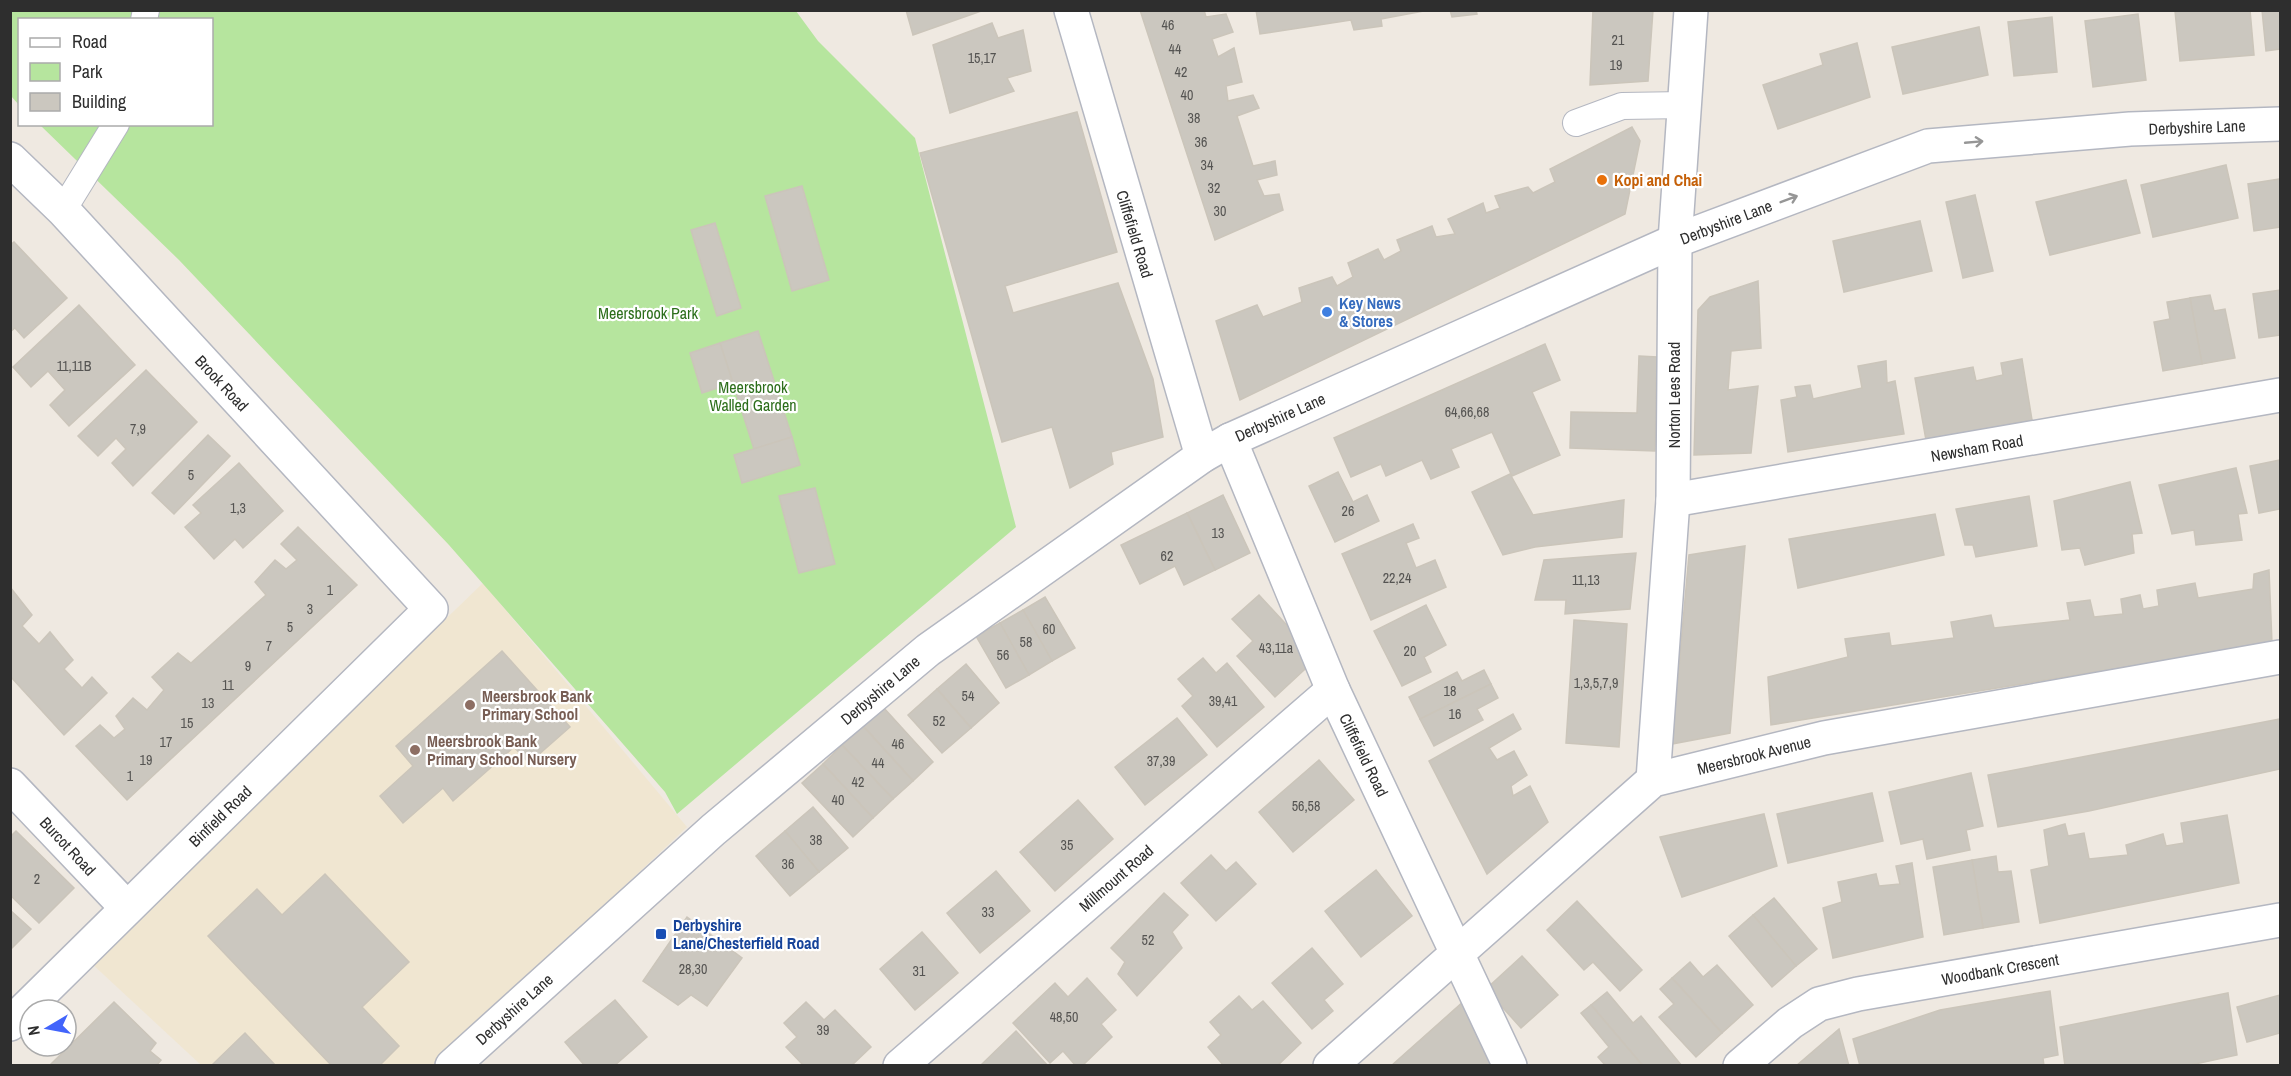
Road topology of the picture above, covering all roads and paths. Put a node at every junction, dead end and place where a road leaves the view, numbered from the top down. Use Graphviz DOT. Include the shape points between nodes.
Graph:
graph roads {
  1 [pos="1071,10"];
  2 [pos="1691,10"];
  3 [pos="1685,105"];
  4 [pos="1576,123"];
  5 [pos="2280,124"];
  6 [pos="115,126"];
  7 [pos="10,159"];
  8 [pos="63,210"];
  9 [pos="1675,241"];
  10 [pos="2280,395"];
  11 [pos="1230,440"];
  12 [pos="1202,456"];
  13 [pos="1673,500"];
  14 [pos="431,609"];
  15 [pos="2280,657"];
  16 [pos="1333,690"];
  17 [pos="1653,780"];
  18 [pos="10,785"];
  19 [pos="126,908"];
  20 [pos="2280,920"];
  21 [pos="1459,953"];
  22 [pos="10,1024"];
  23 [pos="452,1065"];
  24 [pos="900,1065"];
  25 [pos="1330,1065"];
  26 [pos="1510,1065"];
  27 [pos="1740,1065"];
  1 -- 12 [label="street, Cliffefield Road"];
  2 -- 3 [label="street, Norton Lees Road"];
  3 -- 4 [label="lane" via="1622,106"];
  3 -- 9 [label="street, Norton Lees Road"];
  9 -- 5 [label="street, Derbyshire Lane, one-way" via="1928,146 2130,129"];
  6 -- 8 [label="lane"];
  7 -- 8 [label="street, Brook Road"];
  8 -- 14 [label="street, Brook Road"];
  9 -- 11 [label="street, Derbyshire Lane"];
  9 -- 13 [label="street, Norton Lees Road"];
  10 -- 13 [label="street, Newsham Road"];
  11 -- 12 [label="street, Derbyshire Lane"];
  11 -- 16 [label="street, Cliffefield Road"];
  12 -- 23 [label="street, Derbyshire Lane" via="928,650 713,830"];
  13 -- 17 [label="street, Norton Lees Road"];
  14 -- 19 [label="street, Binfield Road"];
  15 -- 17 [label="street, Meersbrook Avenue" via="1824,738"];
  16 -- 21 [label="street, Cliffefield Road"];
  16 -- 24 [label="street, Millmount Road"];
  17 -- 21 [label="street, Meersbrook Avenue"];
  18 -- 19 [label="street, Burcot Road"];
  19 -- 22 [label="street, Binfield Road"];
  20 -- 27 [label="street, Woodbank Crescent" via="1858,994 1820,1004 1790,1023"];
  21 -- 25 [label="street, Meersbrook Avenue"];
  21 -- 26 [label="street, Cliffefield Road"];
}
